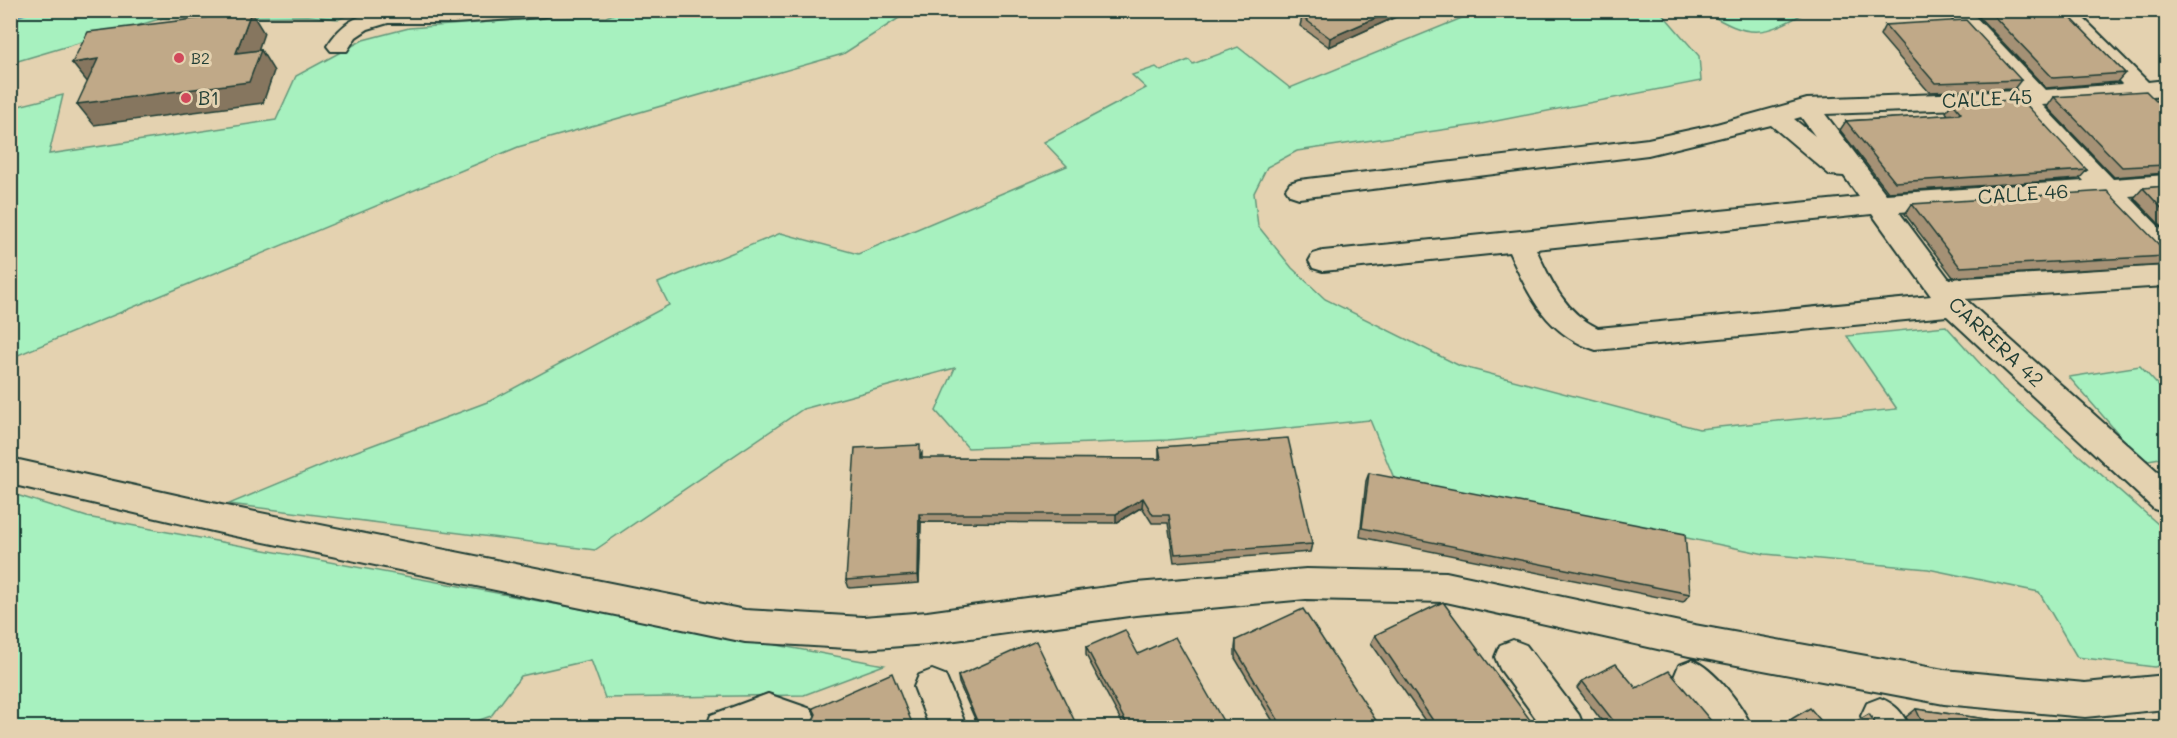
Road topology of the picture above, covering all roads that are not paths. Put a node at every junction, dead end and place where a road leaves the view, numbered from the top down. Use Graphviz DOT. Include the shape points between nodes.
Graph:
graph roads {
  1 [pos="542,10"];
  2 [pos="1956,10"];
  3 [pos="2062,10"];
  4 [pos="339,46"];
  5 [pos="2154,89"];
  6 [pos="2030,98"];
  7 [pos="1806,107"];
  8 [pos="1775,116"];
  9 [pos="2166,184"];
  10 [pos="2106,188"];
  11 [pos="1299,189"];
  12 [pos="1880,204"];
  13 [pos="1518,242"];
  14 [pos="2166,251"];
  15 [pos="1323,261"];
  16 [pos="2166,276"];
  17 [pos="1947,297"];
  18 [pos="10,471"];
  19 [pos="2159,485"];
  20 [pos="1513,657"];
  21 [pos="1692,677"];
  22 [pos="932,687"];
  23 [pos="2166,692"];
  24 [pos="798,722"];
  25 [pos="724,728"];
  26 [pos="950,728"];
  27 [pos="1566,728"];
  28 [pos="1734,728"];
  1 -- 4 [label="street" via="386,16 360,24 347,33"];
  2 -- 6 [label="street"];
  3 -- 5 [label="street"];
  5 -- 6 [label="street, CALLE 45"];
  6 -- 7 [label="street, CALLE 45"];
  6 -- 10 [label="street"];
  7 -- 8 [label="street, CALLE 45"];
  7 -- 12 [label="street, CARRERA 42"];
  8 -- 11 [label="street, CALLE 45" via="1648,147"];
  8 -- 12 [label="street"];
  9 -- 10 [label="street, CALLE 46"];
  10 -- 12 [label="street, CALLE 46"];
  10 -- 14 [label="street"];
  12 -- 13 [label="street, CALLE 46"];
  12 -- 17 [label="street, CARRERA 42"];
  13 -- 15 [label="street, CALLE 46"];
  13 -- 17 [label="street" via="1552,310 1576,332 1596,339"];
  16 -- 17 [label="street"];
  17 -- 19 [label="street, CARRERA 42"];
  18 -- 23 [label="street" via="220,519 745,626 863,633 1136,599 1306,584 1446,587 1689,640 1944,687 2085,700"];
  20 -- 27 [label="street"];
  21 -- 28 [label="street"];
  22 -- 26 [label="street"];
  24 -- 25 [label="street" via="768,712"];
}
